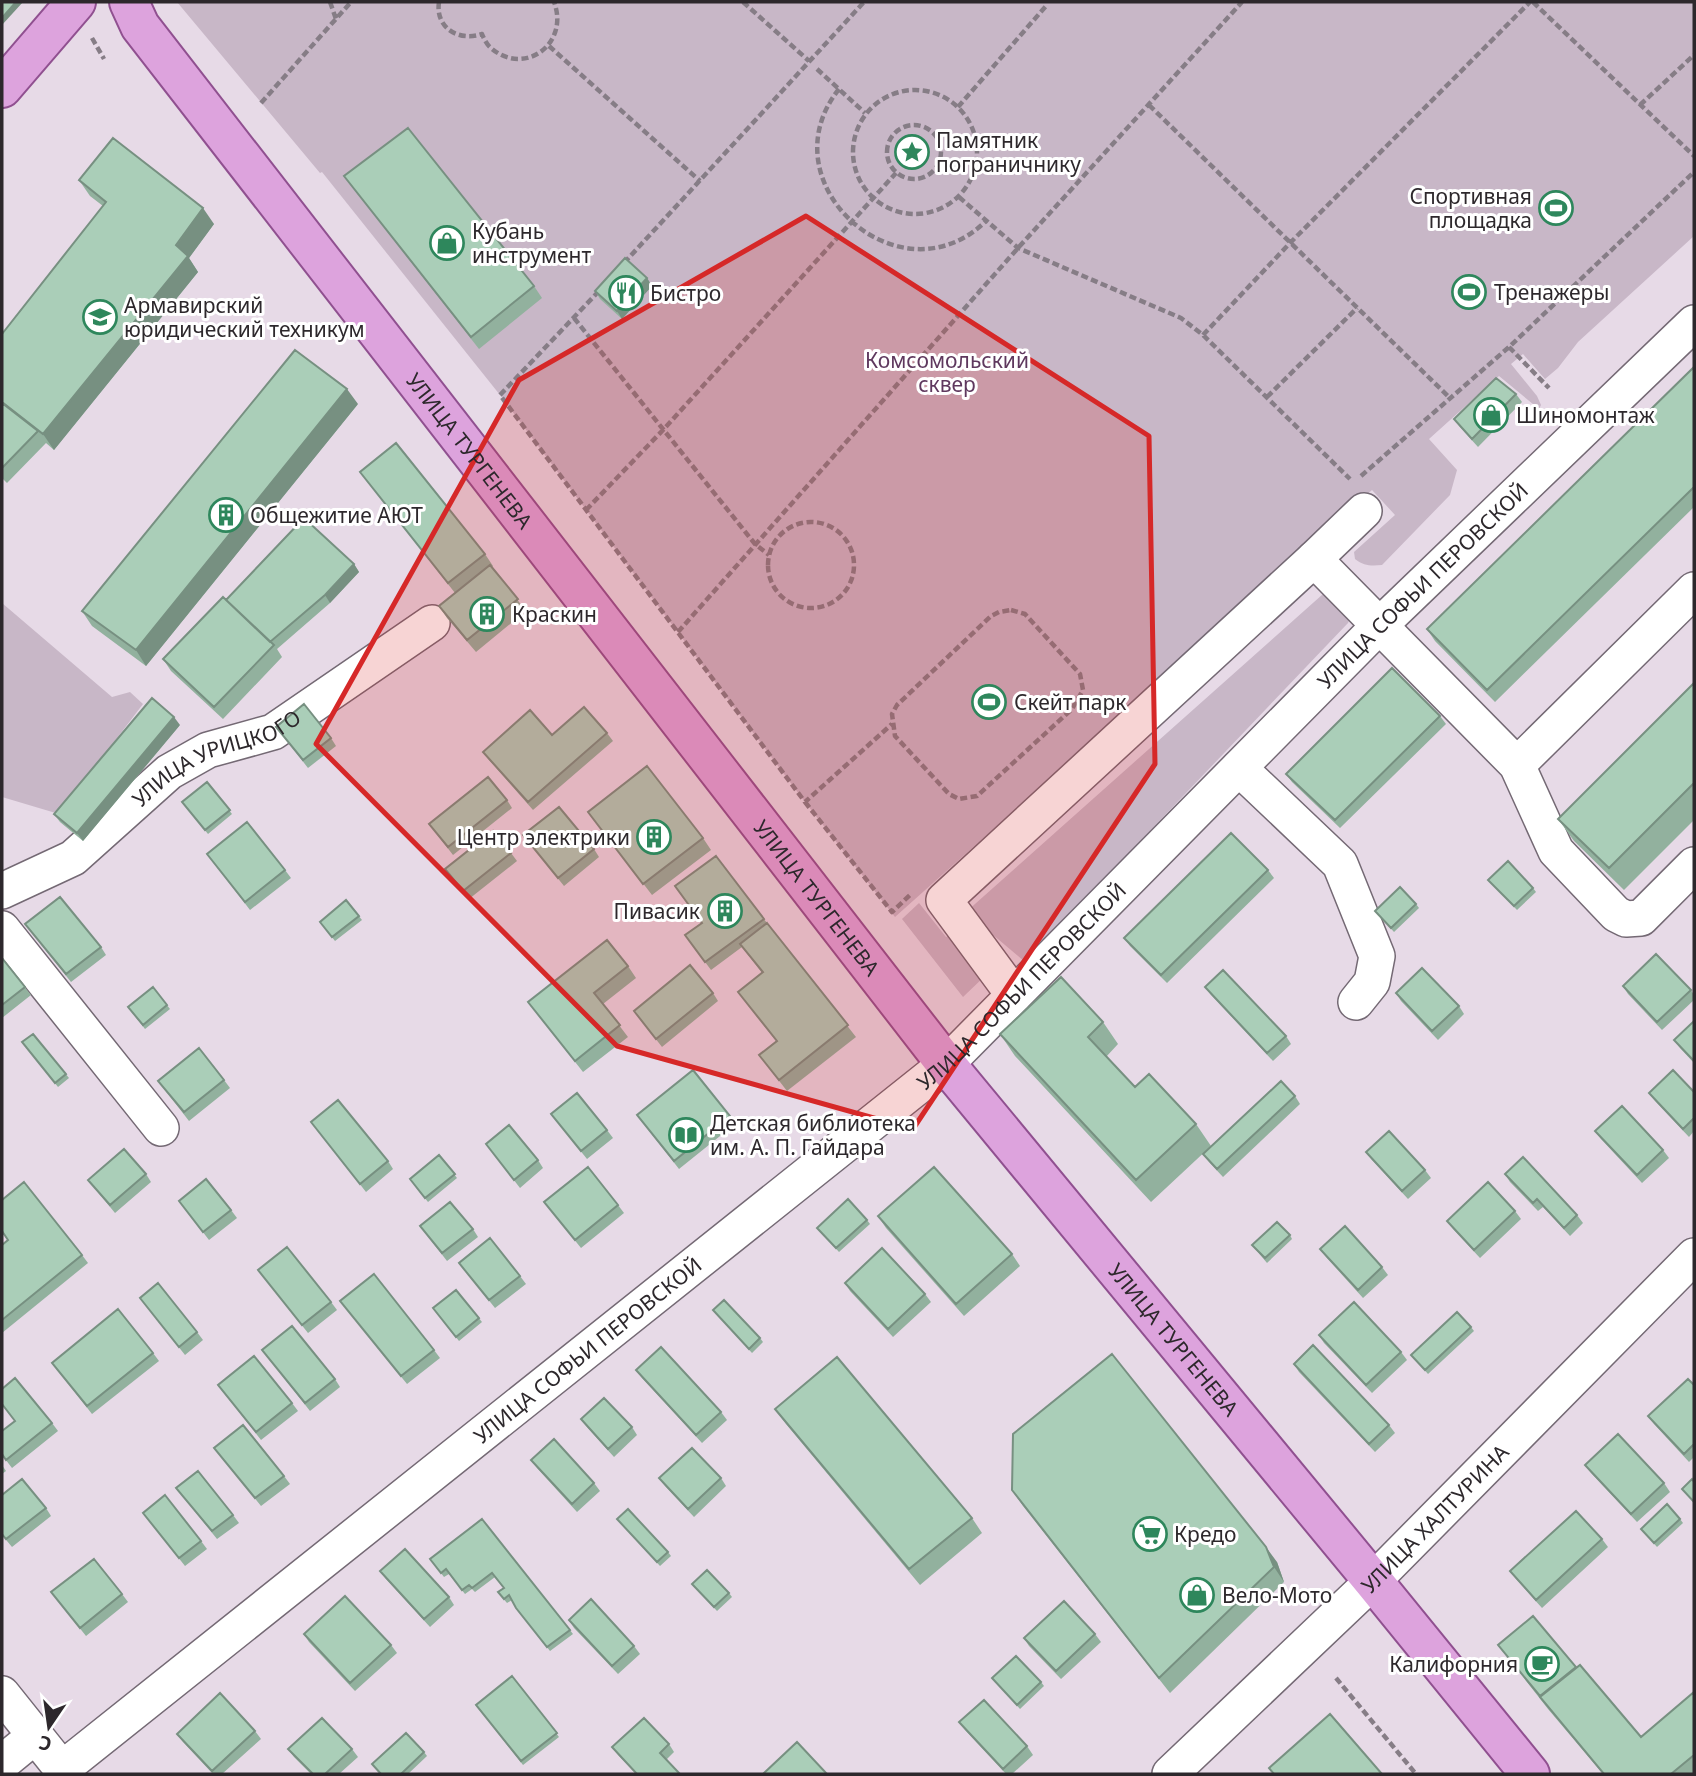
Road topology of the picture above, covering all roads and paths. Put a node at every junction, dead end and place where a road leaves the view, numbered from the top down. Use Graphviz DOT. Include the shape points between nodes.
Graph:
graph roads {
  1 [pos="76,2"];
  2 [pos="128,2"];
  3 [pos="330,2"];
  4 [pos="351,2"];
  5 [pos="439,2"];
  6 [pos="554,2"];
  7 [pos="743,2"];
  8 [pos="864,2"];
  9 [pos="1242,2"];
  10 [pos="1531,2"];
  11 [pos="1046,6"];
  12 [pos="336,19"];
  13 [pos="549,46"];
  14 [pos="1694,55"];
  15 [pos="809,61"];
  16 [pos="817,69"];
  17 [pos="2,88"];
  18 [pos="839,89"];
  19 [pos="261,103"];
  20 [pos="1149,105"];
  21 [pos="1640,105"];
  22 [pos="958,107"];
  23 [pos="865,114"];
  24 [pos="1694,156"];
  25 [pos="1694,172"];
  26 [pos="896,173"];
  27 [pos="700,181"];
  28 [pos="959,197"];
  29 [pos="873,198"];
  30 [pos="986,221"];
  31 [pos="851,222"];
  32 [pos="1290,243"];
  33 [pos="1017,248"];
  34 [pos="619,268"];
  35 [pos="603,286"];
  36 [pos="1357,308"];
  37 [pos="574,318"];
  38 [pos="1694,323"];
  39 [pos="1203,335"];
  40 [pos="1509,347"];
  41 [pos="1549,388"];
  42 [pos="1267,397"];
  43 [pos="1451,399"];
  44 [pos="663,430"];
  45 [pos="586,510"];
  46 [pos="1364,512"];
  47 [pos="765,533"];
  48 [pos="774,542"];
  49 [pos="755,544"];
  50 [pos="769,555"];
  51 [pos="1314,559"];
  52 [pos="1694,590"];
  53 [pos="432,623"];
  54 [pos="1380,625"];
  55 [pos="678,632"];
  56 [pos="892,724"];
  57 [pos="1517,765"];
  58 [pos="1239,768"];
  59 [pos="805,802"];
  60 [pos="1694,865"];
  61 [pos="920,886"];
  62 [pos="2,891"];
  63 [pos="2,929"];
  64 [pos="1014,995"];
  65 [pos="1356,1002"];
  66 [pos="946,1064"];
  67 [pos="162,1128"];
  68 [pos="1694,1256"];
  69 [pos="1373,1581"];
  70 [pos="1336,1678"];
  71 [pos="2,1695"];
  72 [pos="35,1736"];
  73 [pos="2,1763"];
  74 [pos="64,1772"];
  75 [pos="1170,1774"];
  76 [pos="1416,1774"];
  77 [pos="1530,1774"];
  1 -- 17 [label="main road"];
  2 -- 66 [label="main road, УЛИЦА ТУРГЕНЕВА" via="140,26"];
  3 -- 12 [label="path"];
  4 -- 12 [label="path"];
  5 -- 13 [label="path" via="440,18 453,34 482,34 490,48 511,59 533,56"];
  6 -- 13 [label="path" via="559,15"];
  7 -- 15 [label="path"];
  8 -- 15 [label="path"];
  9 -- 20 [label="path"];
  10 -- 21 [label="path"];
  10 -- 32 [label="path"];
  11 -- 22 [label="path"];
  12 -- 19 [label="path"];
  13 -- 27 [label="path"];
  14 -- 21 [label="path"];
  15 -- 27 [label="path"];
  16 -- 18 [label="path"];
  18 -- 23 [label="path"];
  18 -- 31 [label="path" via="825,114 818,154 828,194"];
  20 -- 32 [label="path"];
  20 -- 33 [label="path"];
  21 -- 24 [label="path"];
  22 -- 23 [label="path" via="922,90 901,91"];
  22 -- 28 [label="path" via="977,142 971,181"];
  23 -- 29 [label="path" via="855,132 852,154 856,174"];
  25 -- 40 [label="path"];
  26 -- 26 [label="path" via="887,156 892,136 913,125 931,131 940,147 936,169 919,179"];
  26 -- 29 [label="path"];
  27 -- 34 [label="path"];
  28 -- 29 [label="path" via="924,215 903,214"];
  28 -- 30 [label="path"];
  29 -- 31 [label="path"];
  30 -- 31 [label="path" via="965,237 917,248 870,237"];
  30 -- 33 [label="path"];
  31 -- 44 [label="path"];
  32 -- 36 [label="path"];
  32 -- 39 [label="path"];
  33 -- 39 [label="path" via="1181,318"];
  33 -- 47 [label="path"];
  35 -- 37 [label="path"];
  36 -- 42 [label="path"];
  36 -- 43 [label="path"];
  37 -- 44 [label="path"];
  37 -- 45 [label="path" via="500,396"];
  38 -- 54 [label="street, УЛИЦА СОФЬИ ПЕРОВСКОЙ"];
  39 -- 42 [label="path"];
  40 -- 41 [label="path"];
  40 -- 43 [label="path"];
  42 -- 43 [label="path" via="1353,482"];
  44 -- 45 [label="path"];
  44 -- 49 [label="path"];
  45 -- 55 [label="path"];
  46 -- 51 [label="street"];
  47 -- 48 [label="path"];
  47 -- 49 [label="path"];
  48 -- 50 [label="path"];
  48 -- 50 [label="path" via="796,524 825,524 839,531 854,556 850,586 829,605 802,608 778,593 771,582"];
  49 -- 50 [label="path"];
  49 -- 55 [label="path"];
  51 -- 54 [label="street"];
  51 -- 64 [label="street" via="944,900"];
  52 -- 57 [label="street"];
  53 -- 62 [label="street, УЛИЦА УРИЦКОГО" via="273,732 208,750 169,772 73,858"];
  54 -- 57 [label="street"];
  54 -- 58 [label="street, УЛИЦА СОФЬИ ПЕРОВСКОЙ"];
  55 -- 59 [label="path"];
  56 -- 56 [label="path" via="895,736 949,794 966,799 977,796 1072,709 1083,681 1025,614 999,612 897,705"];
  56 -- 59 [label="path"];
  57 -- 60 [label="street" via="1556,851 1621,918 1641,918"];
  58 -- 64 [label="street, УЛИЦА СОФЬИ ПЕРОВСКОЙ"];
  58 -- 65 [label="street" via="1340,864 1377,956 1371,982"];
  59 -- 61 [label="path" via="891,912"];
  63 -- 67 [label="street"];
  64 -- 66 [label="street, УЛИЦА СОФЬИ ПЕРОВСКОЙ"];
  66 -- 69 [label="main road, УЛИЦА ТУРГЕНЕВА"];
  66 -- 74 [label="street, УЛИЦА СОФЬИ ПЕРОВСКОЙ"];
  68 -- 69 [label="street, УЛИЦА ХАЛТУРИНА"];
  69 -- 75 [label="street, УЛИЦА ХАЛТУРИНА"];
  69 -- 77 [label="main road, УЛИЦА ТУРГЕНЕВА"];
  70 -- 76 [label="path"];
  71 -- 72 [label="street"];
  72 -- 73 [label="street"];
  72 -- 74 [label="street"];
}
